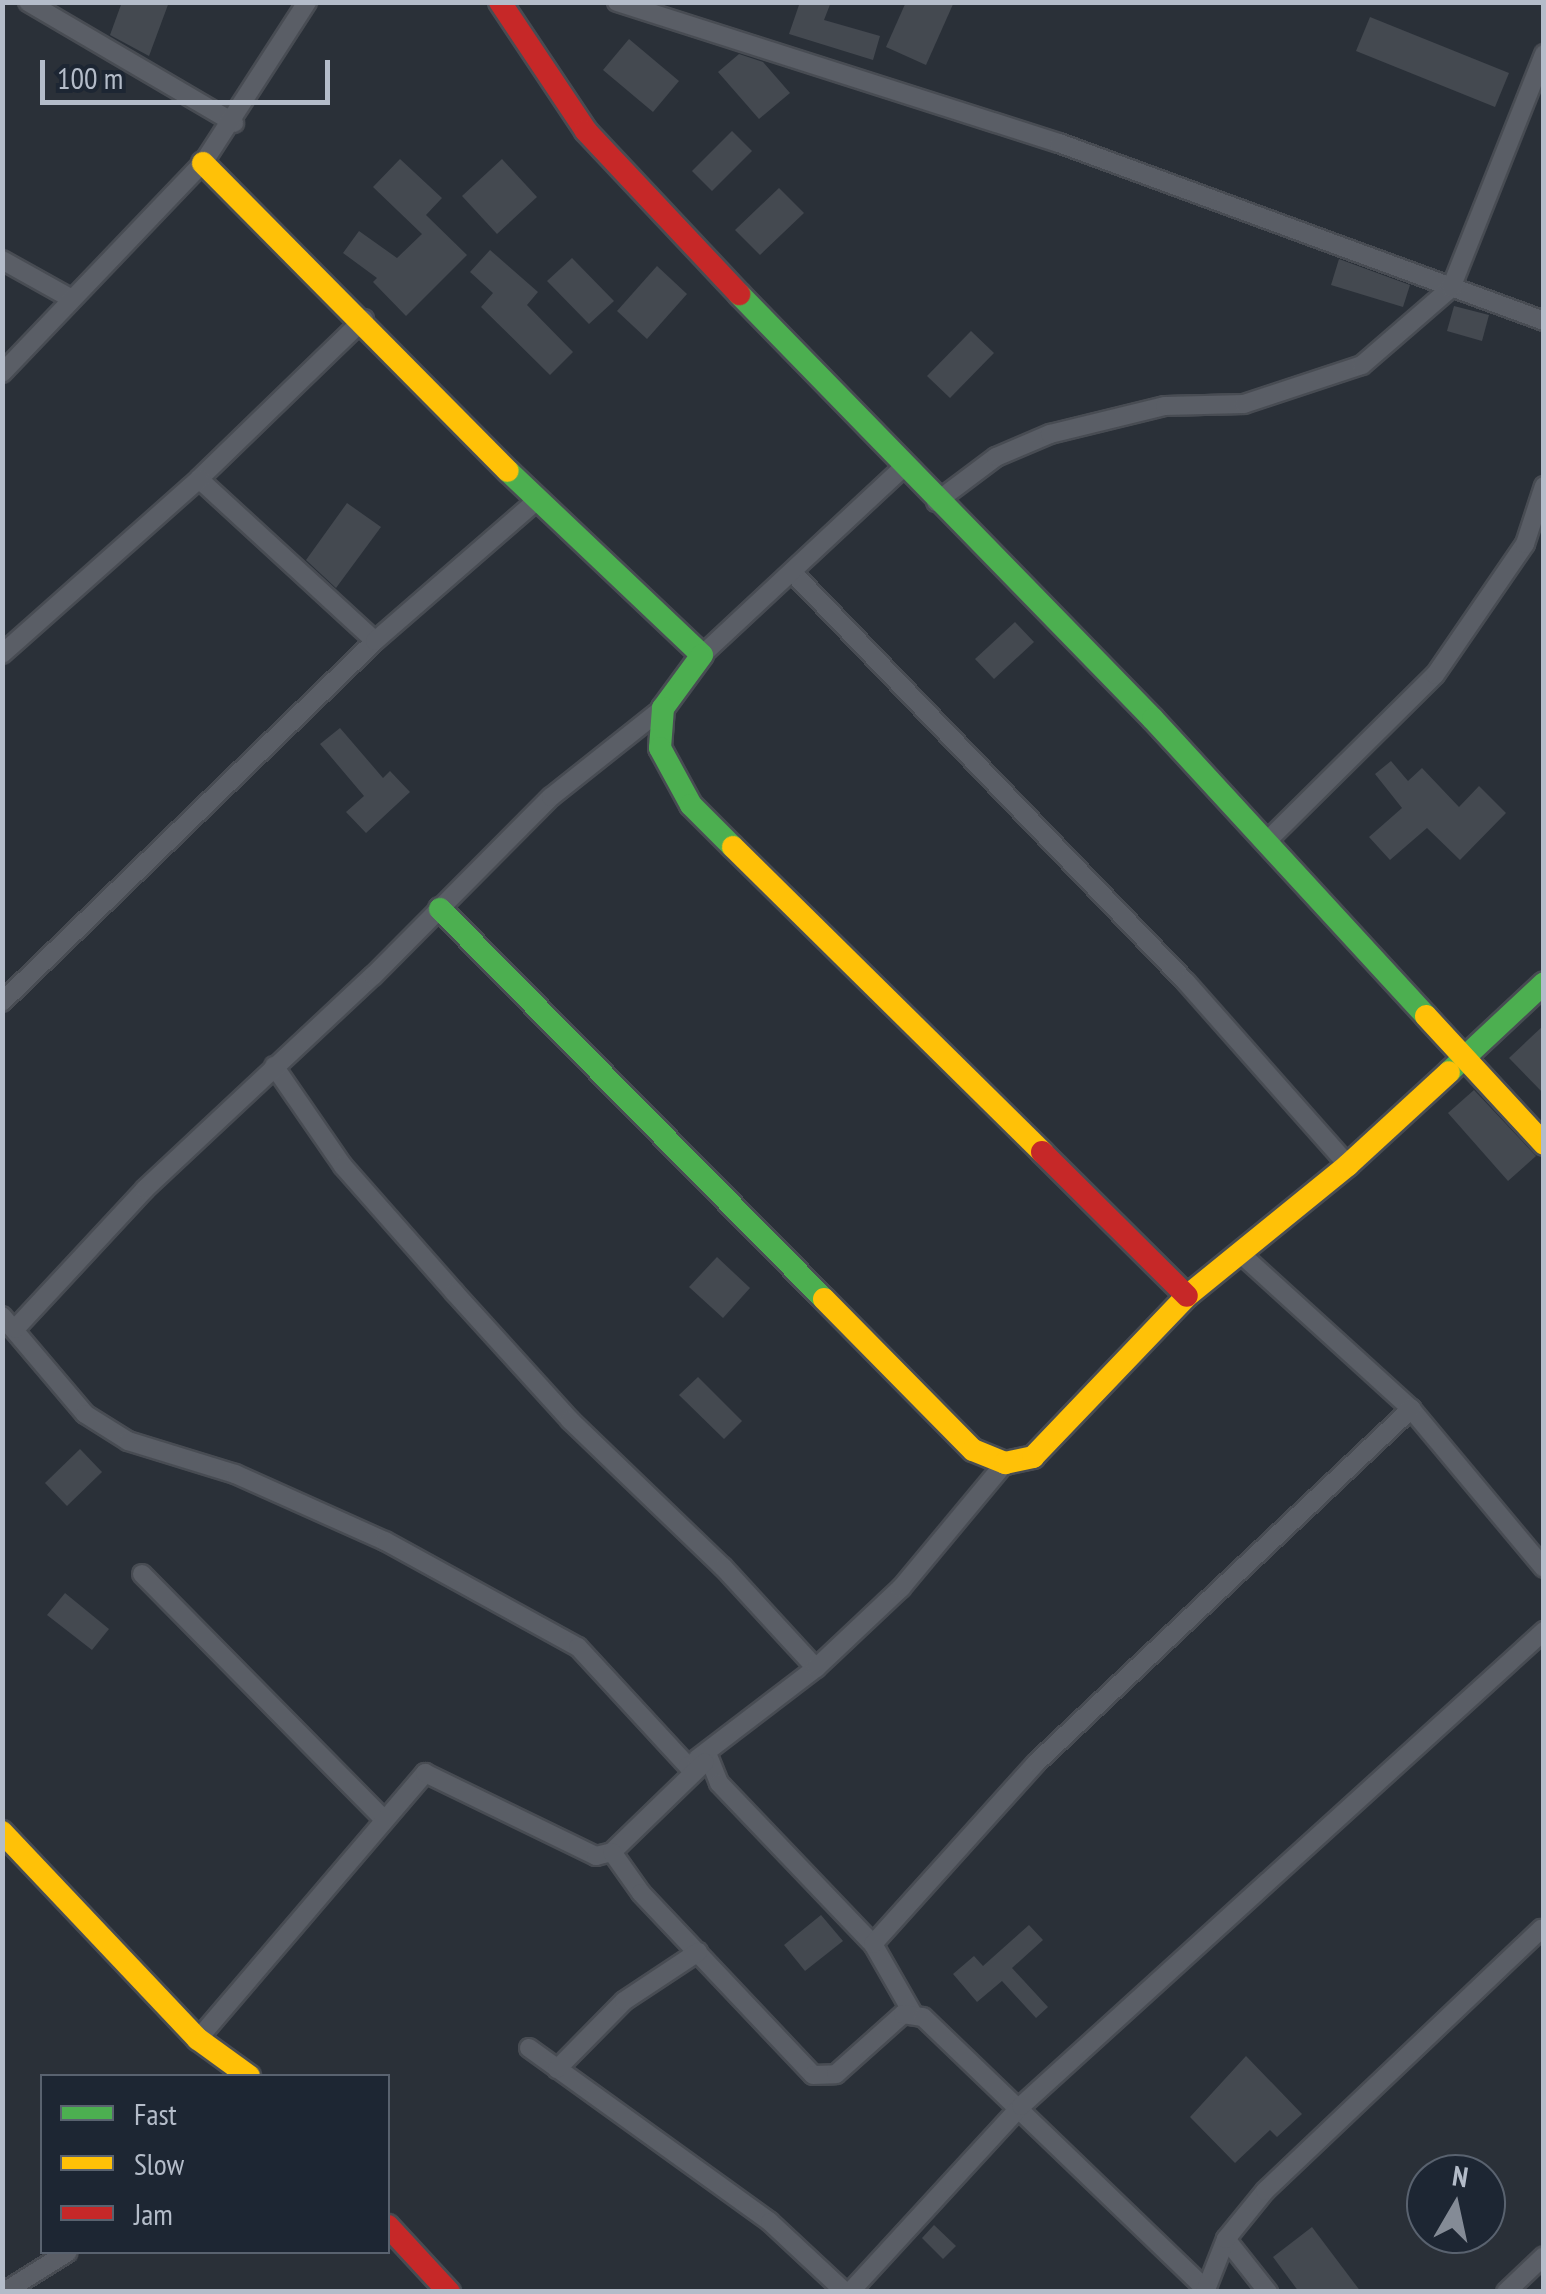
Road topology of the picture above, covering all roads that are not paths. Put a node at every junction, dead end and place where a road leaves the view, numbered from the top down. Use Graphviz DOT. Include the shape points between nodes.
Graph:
graph roads {
  1 [pos="28,2"];
  2 [pos="306,2"];
  3 [pos="500,2"];
  4 [pos="617,2"];
  5 [pos="1544,54"];
  6 [pos="234,123"];
  7 [pos="203,163"];
  8 [pos="2,260"];
  9 [pos="1452,288"];
  10 [pos="70,298"];
  11 [pos="364,320"];
  12 [pos="1544,321"];
  13 [pos="2,373"];
  14 [pos="905,466"];
  15 [pos="199,479"];
  16 [pos="1544,486"];
  17 [pos="536,500"];
  18 [pos="936,502"];
  19 [pos="792,572"];
  20 [pos="375,641"];
  21 [pos="2,654"];
  22 [pos="702,655"];
  23 [pos="663,708"];
  24 [pos="1267,841"];
  25 [pos="440,910"];
  26 [pos="1544,983"];
  27 [pos="2,1002"];
  28 [pos="1467,1059"];
  29 [pos="274,1066"];
  30 [pos="1544,1144"];
  31 [pos="1348,1165"];
  32 [pos="1242,1255"];
  33 [pos="1186,1296"];
  34 [pos="9,1323"];
  35 [pos="1410,1409"];
  36 [pos="1005,1463"];
  37 [pos="1544,1568"];
  38 [pos="142,1574"];
  39 [pos="1544,1631"];
  40 [pos="816,1668"];
  41 [pos="709,1758"];
  42 [pos="688,1766"];
  43 [pos="382,1818"];
  44 [pos="6,1841"];
  45 [pos="612,1852"];
  46 [pos="1543,1930"];
  47 [pos="873,1944"];
  48 [pos="698,1952"];
  49 [pos="912,2012"];
  50 [pos="198,2039"];
  51 [pos="529,2048"];
  52 [pos="557,2069"];
  53 [pos="246,2074"];
  54 [pos="1021,2106"];
  55 [pos="390,2228"];
  56 [pos="1226,2239"];
  57 [pos="65,2254"];
  58 [pos="1544,2256"];
  59 [pos="1205,2290"];
  60 [pos="4,2292"];
  61 [pos="449,2292"];
  62 [pos="848,2292"];
  63 [pos="1268,2292"];
  64 [pos="1506,2292"];
  1 -- 6 [label="street"];
  2 -- 6 [label="street"];
  3 -- 14 [label="street" via="586,131"];
  4 -- 9 [label="street" via="1059,143"];
  5 -- 9 [label="street"];
  6 -- 7 [label="street"];
  7 -- 10 [label="street"];
  7 -- 11 [label="street"];
  8 -- 10 [label="street"];
  9 -- 12 [label="street"];
  9 -- 18 [label="street" via="1362,365 1244,404 1165,406 1050,434 996,457"];
  10 -- 13 [label="street"];
  11 -- 15 [label="street"];
  11 -- 17 [label="street"];
  14 -- 18 [label="street"];
  14 -- 19 [label="street"];
  15 -- 20 [label="street"];
  15 -- 21 [label="street"];
  16 -- 24 [label="street" via="1506,577 1435,675"];
  17 -- 20 [label="street"];
  17 -- 22 [label="street"];
  18 -- 24 [label="street"];
  19 -- 22 [label="street"];
  19 -- 31 [label="street" via="1186,982"];
  20 -- 27 [label="street"];
  22 -- 23 [label="street"];
  23 -- 25 [label="street" via="551,798"];
  23 -- 33 [label="street" via="660,748 690,806"];
  24 -- 28 [label="street"];
  25 -- 29 [label="street"];
  25 -- 36 [label="street" via="973,1450"];
  26 -- 28 [label="street"];
  28 -- 30 [label="street"];
  28 -- 31 [label="street"];
  29 -- 34 [label="street"];
  29 -- 40 [label="street" via="344,1166 479,1320"];
  31 -- 32 [label="street"];
  32 -- 33 [label="street"];
  32 -- 35 [label="street"];
  33 -- 36 [label="street" via="1033,1457"];
  34 -- 42 [label="street" via="86,1414 128,1441 235,1474 386,1541 578,1647"];
  35 -- 37 [label="street"];
  35 -- 47 [label="street" via="1036,1763"];
  36 -- 40 [label="street" via="902,1588"];
  38 -- 43 [label="street"];
  39 -- 54 [label="street"];
  40 -- 42 [label="street"];
  41 -- 42 [label="street"];
  41 -- 45 [label="street"];
  41 -- 47 [label="street" via="719,1783"];
  43 -- 45 [label="street" via="424,1773 596,1856"];
  43 -- 50 [label="street"];
  44 -- 50 [label="street"];
  45 -- 48 [label="street"];
  46 -- 56 [label="street" via="1307,2146"];
  47 -- 49 [label="street"];
  48 -- 49 [label="street" via="812,2075 824,2079"];
  48 -- 52 [label="street" via="624,2001"];
  49 -- 54 [label="street"];
  50 -- 53 [label="street"];
  51 -- 52 [label="street"];
  52 -- 62 [label="street" via="770,2222"];
  54 -- 59 [label="street"];
  54 -- 62 [label="street"];
  55 -- 61 [label="street"];
  56 -- 59 [label="street"];
  56 -- 63 [label="street"];
  57 -- 60 [label="street"];
  58 -- 64 [label="street"];
}
